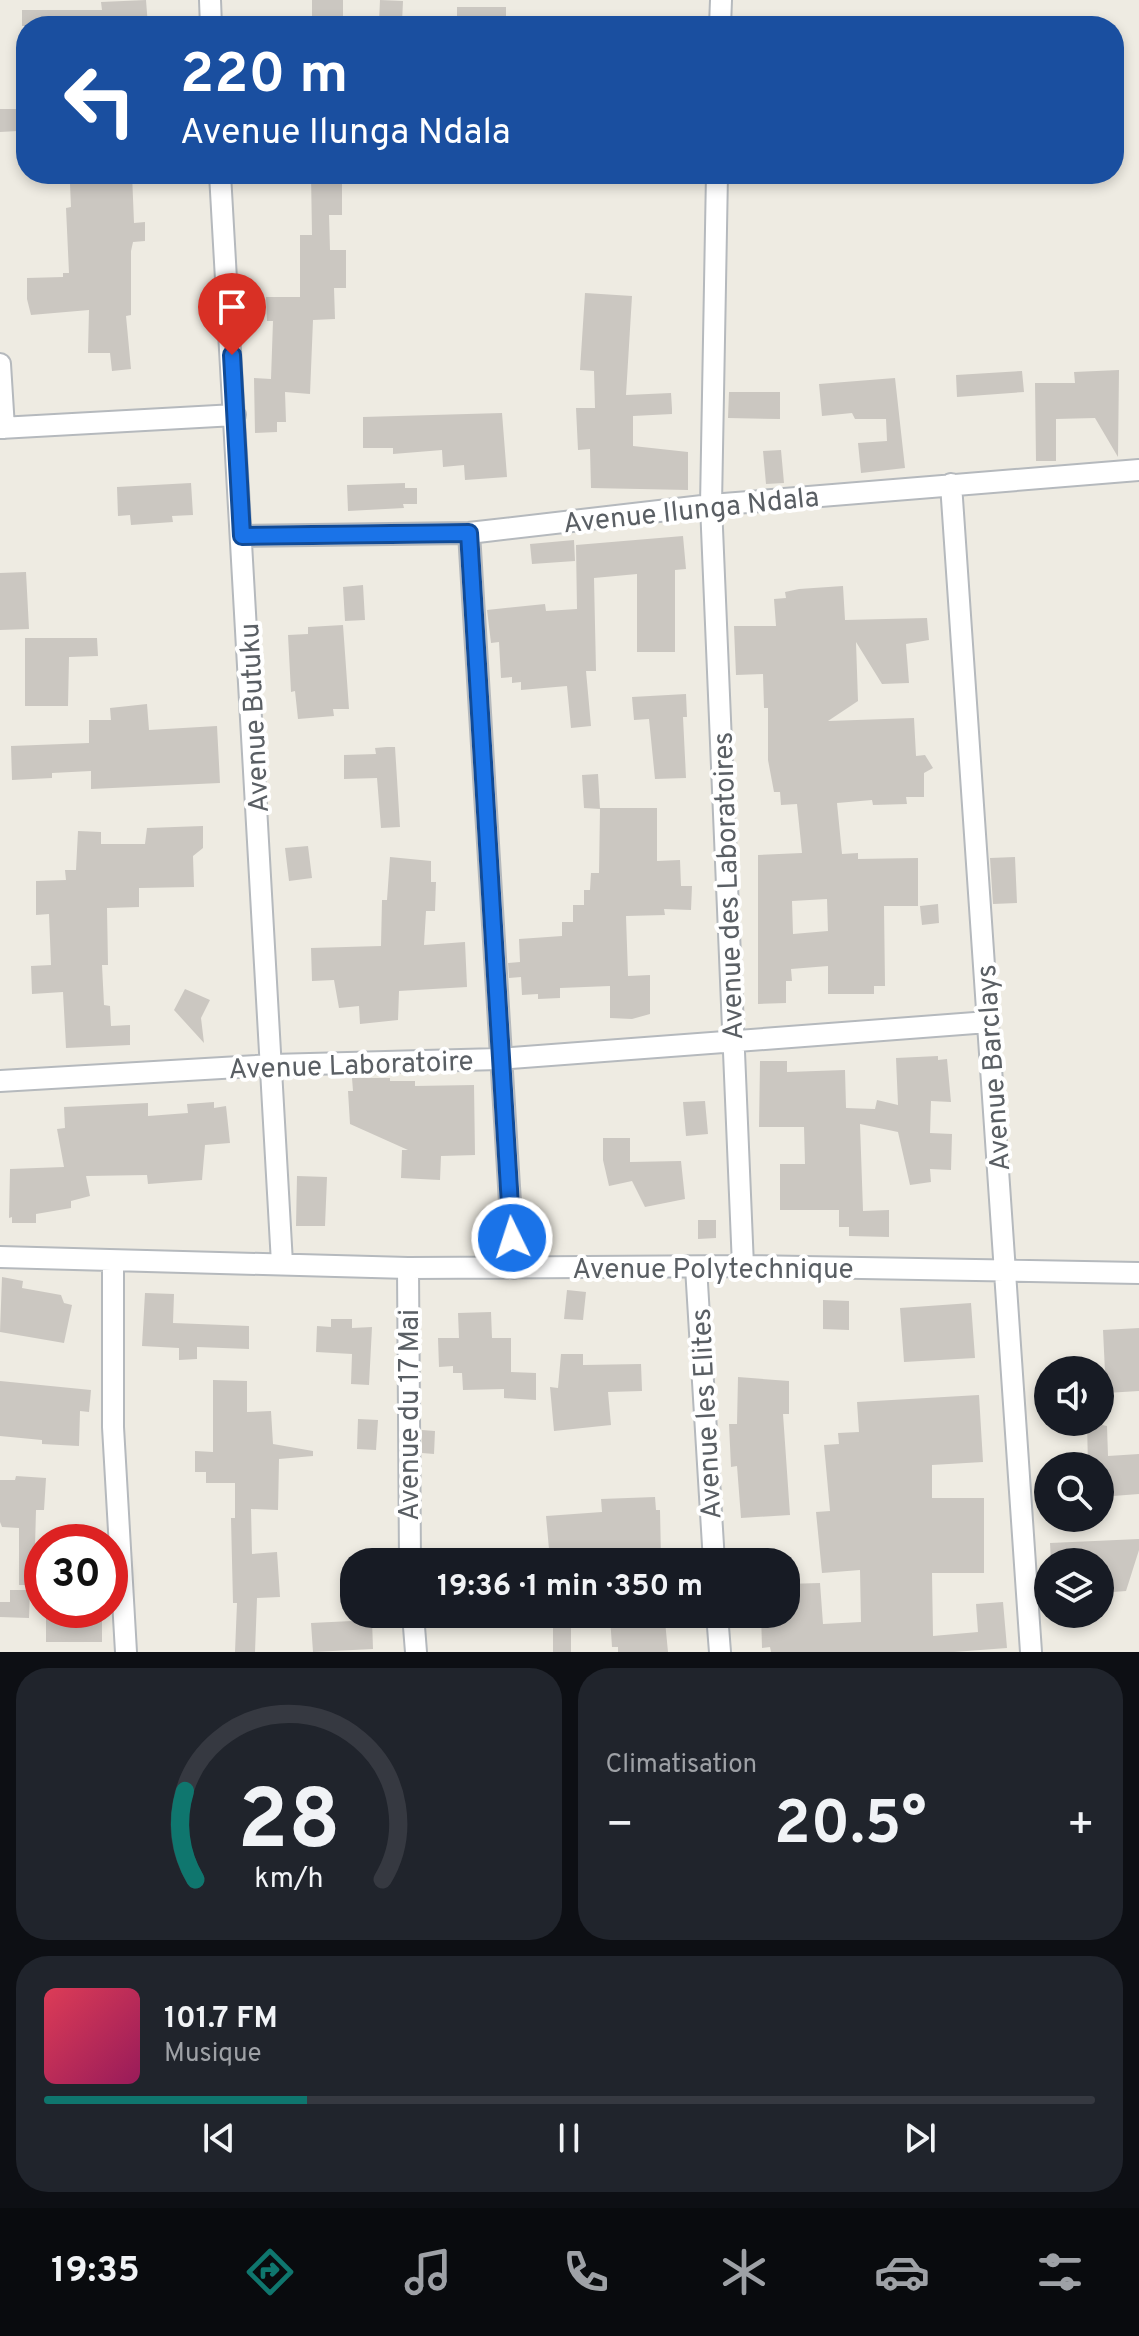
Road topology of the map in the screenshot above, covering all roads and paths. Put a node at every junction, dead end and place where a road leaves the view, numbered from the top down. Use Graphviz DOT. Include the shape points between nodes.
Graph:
graph roads {
  1 [pos="221,184"];
  2 [pos="717,184"];
  3 [pos="0,364"];
  4 [pos="235,415"];
  5 [pos="2,428"];
  6 [pos="1139,470"];
  7 [pos="951,484"];
  8 [pos="711,505"];
  9 [pos="469,533"];
  10 [pos="242,536"];
  11 [pos="988,1022"];
  12 [pos="734,1039"];
  13 [pos="499,1059"];
  14 [pos="272,1065"];
  15 [pos="0,1081"];
  16 [pos="0,1257"];
  17 [pos="113,1261"];
  18 [pos="282,1263"];
  19 [pos="743,1266"];
  20 [pos="696,1267"];
  21 [pos="408,1268"];
  22 [pos="514,1268"];
  23 [pos="1007,1273"];
  24 [pos="1139,1273"];
  25 [pos="410,1548"];
  26 [pos="713,1548"];
  27 [pos="414,1628"];
  28 [pos="718,1628"];
  29 [pos="126,1652"];
  30 [pos="416,1652"];
  31 [pos="720,1652"];
  32 [pos="1031,1652"];
  1 -- 4 [label="street, Avenue Butuku"];
  2 -- 8 [label="street, Avenue des Laboratoires"];
  3 -- 5 [label="street"];
  4 -- 5 [label="street"];
  4 -- 10 [label="street, Avenue Butuku"];
  6 -- 7 [label="street, Avenue Ilunga Ndala"];
  7 -- 8 [label="street, Avenue Ilunga Ndala"];
  7 -- 11 [label="street, Avenue Barclays"];
  8 -- 9 [label="street, Avenue Ilunga Ndala"];
  8 -- 12 [label="street, Avenue des Laboratoires"];
  9 -- 10 [label="street, Avenue Ilunga Ndala"];
  9 -- 13 [label="street"];
  10 -- 14 [label="street, Avenue Butuku"];
  11 -- 12 [label="street, Avenue Laboratoire"];
  11 -- 23 [label="street, Avenue Barclays"];
  12 -- 13 [label="street, Avenue Laboratoire"];
  12 -- 19 [label="street, Avenue des Laboratoires"];
  13 -- 14 [label="street, Avenue Laboratoire"];
  13 -- 22 [label="street"];
  14 -- 15 [label="street, Avenue Laboratoire"];
  14 -- 18 [label="street, Avenue Butuku"];
  16 -- 17 [label="street, Avenue Polytechnique"];
  17 -- 18 [label="street, Avenue Polytechnique"];
  17 -- 29 [label="street" via="113,1427"];
  18 -- 21 [label="street, Avenue Polytechnique"];
  19 -- 20 [label="street, Avenue Polytechnique"];
  19 -- 23 [label="street, Avenue Polytechnique"];
  20 -- 22 [label="street, Avenue Polytechnique"];
  20 -- 26 [label="street, Avenue les Elites"];
  21 -- 22 [label="street, Avenue Polytechnique"];
  21 -- 25 [label="street, Avenue du 17 Mai"];
  23 -- 24 [label="street, Avenue Polytechnique"];
  23 -- 32 [label="street, Avenue Barclays"];
  27 -- 30 [label="street"];
  28 -- 31 [label="street"];
}
